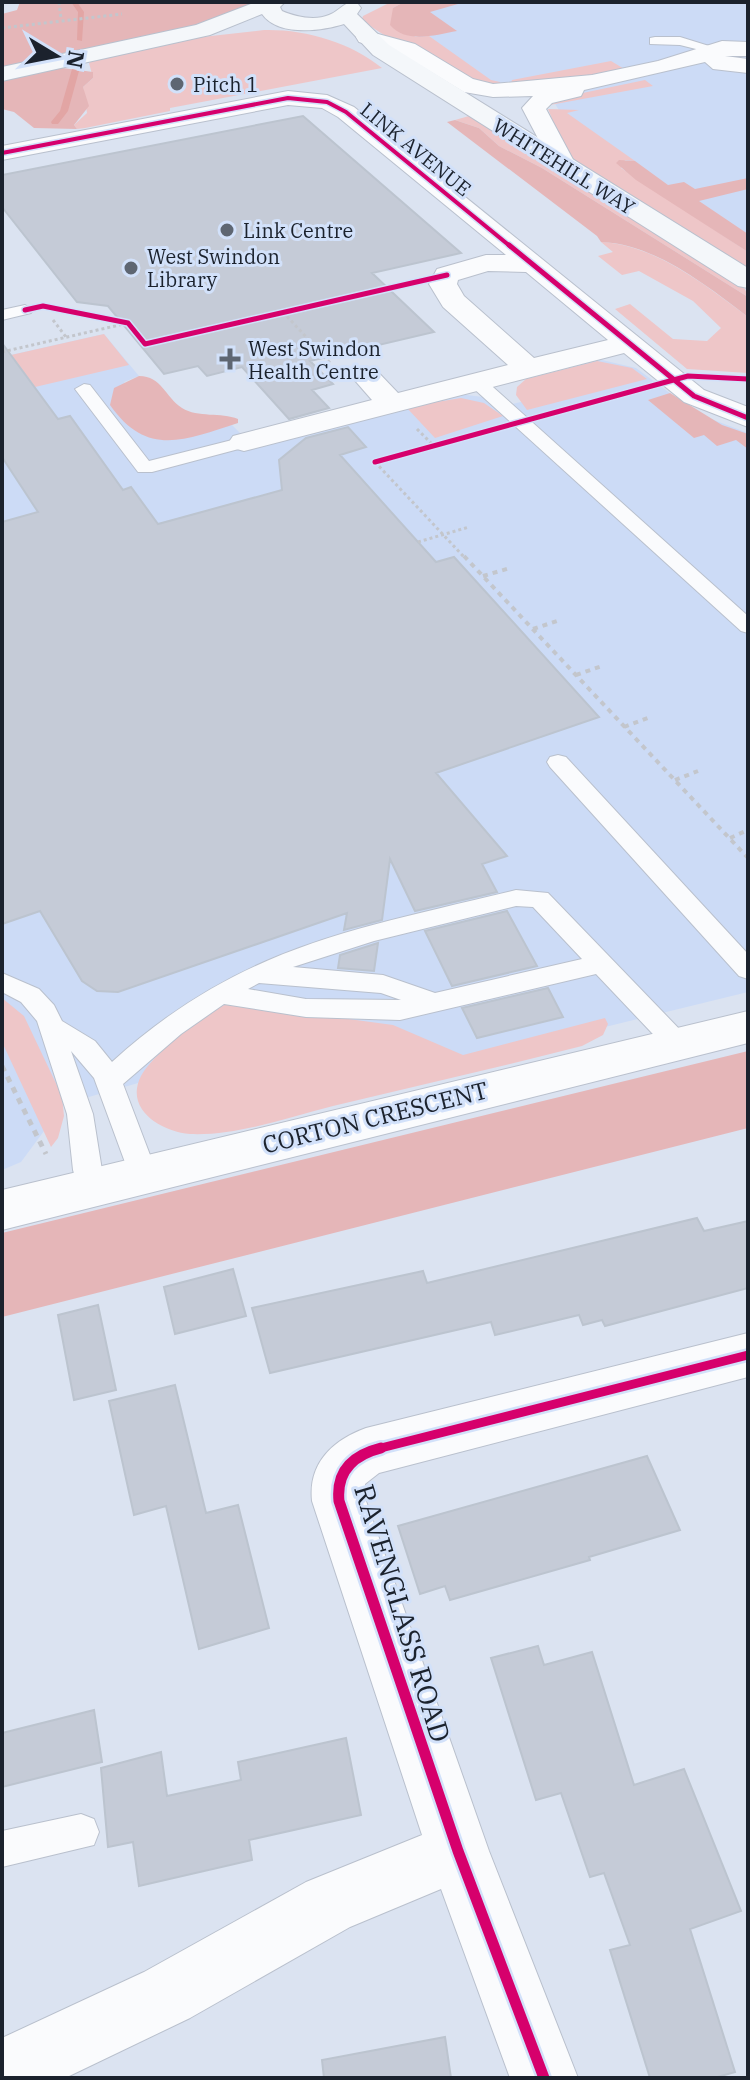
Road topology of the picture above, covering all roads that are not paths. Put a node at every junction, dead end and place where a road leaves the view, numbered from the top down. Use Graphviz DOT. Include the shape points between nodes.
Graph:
graph roads {
  1 [pos="273,4"];
  2 [pos="354,7"];
  3 [pos="302,23"];
  4 [pos="202,30"];
  5 [pos="655,41"];
  6 [pos="374,44"];
  7 [pos="748,49"];
  8 [pos="726,58"];
  9 [pos="2,74"];
  10 [pos="4,151"];
  11 [pos="565,167"];
  12 [pos="530,264"];
  13 [pos="748,280"];
  14 [pos="25,310"];
  15 [pos="2,315"];
  16 [pos="510,319"];
  17 [pos="482,326"];
  18 [pos="628,343"];
  19 [pos="529,369"];
  20 [pos="366,376"];
  21 [pos="478,383"];
  22 [pos="84,389"];
  23 [pos="392,404"];
  24 [pos="748,418"];
  25 [pos="244,442"];
  26 [pos="748,627"];
  27 [pos="558,762"];
  28 [pos="599,964"];
  29 [pos="748,970"];
  30 [pos="259,974"];
  31 [pos="2,982"];
  32 [pos="222,994"];
  33 [pos="436,1003"];
  34 [pos="748,1027"];
  35 [pos="55,1028"];
  36 [pos="678,1044"];
  37 [pos="109,1081"];
  38 [pos="144,1176"];
  39 [pos="78,1192"];
  40 [pos="2,1210"];
  41 [pos="748,1355"];
  42 [pos="81,1832"];
  43 [pos="2,1849"];
  44 [pos="458,1851"];
  45 [pos="2,2073"];
  46 [pos="544,2078"];
  1 -- 3 [label="main road" via="273,15"];
  1 -- 4 [label="main road"];
  2 -- 3 [label="main road" via="331,21"];
  2 -- 6 [label="main road, WHITEHILL WAY"];
  3 -- 4 [label="main road"];
  3 -- 6 [label="main road, WHITEHILL WAY"];
  4 -- 9 [label="main road"];
  5 -- 8 [label="lane" via="680,41"];
  6 -- 8 [label="street" via="417,54 464,83 499,93"];
  6 -- 11 [label="main road, WHITEHILL WAY"];
  7 -- 8 [label="street"];
  8 -- 11 [label="street" via="544,98 534,108 535,117"];
  10 -- 12 [label="street, LINK AVENUE" via="288,98 322,101 346,112"];
  11 -- 13 [label="main road, WHITEHILL WAY"];
  12 -- 17 [label="street" via="475,264 445,277 447,294"];
  12 -- 18 [label="street, LINK AVENUE"];
  14 -- 15 [label="lane"];
  16 -- 17 [label="street"];
  17 -- 19 [label="street"];
  18 -- 19 [label="street"];
  18 -- 24 [label="street, LINK AVENUE" via="694,396"];
  19 -- 21 [label="street"];
  20 -- 23 [label="street"];
  21 -- 23 [label="street"];
  21 -- 26 [label="lane"];
  22 -- 25 [label="lane" via="145,468"];
  23 -- 25 [label="street"];
  27 -- 29 [label="lane"];
  28 -- 30 [label="lane" via="539,899 516,898 341,943"];
  28 -- 33 [label="lane"];
  28 -- 36 [label="lane"];
  30 -- 32 [label="lane"];
  30 -- 33 [label="lane" via="383,984"];
  31 -- 35 [label="lane" via="31,996"];
  32 -- 33 [label="lane" via="329,1010 400,1010"];
  32 -- 37 [label="lane"];
  34 -- 36 [label="street, CORTON CRESCENT"];
  35 -- 37 [label="lane" via="86,1048"];
  35 -- 39 [label="lane" via="60,1063 80,1116"];
  36 -- 38 [label="street, CORTON CRESCENT"];
  37 -- 38 [label="lane"];
  38 -- 39 [label="street, CORTON CRESCENT"];
  39 -- 40 [label="street, CORTON CRESCENT"];
  41 -- 44 [label="street, RAVENGLASS ROAD" via="366,1452 341,1470 339,1501"];
  42 -- 43 [label="lane"];
  44 -- 45 [label="street" via="328,1904 167,1995"];
  44 -- 46 [label="street, RAVENGLASS ROAD"];
}
